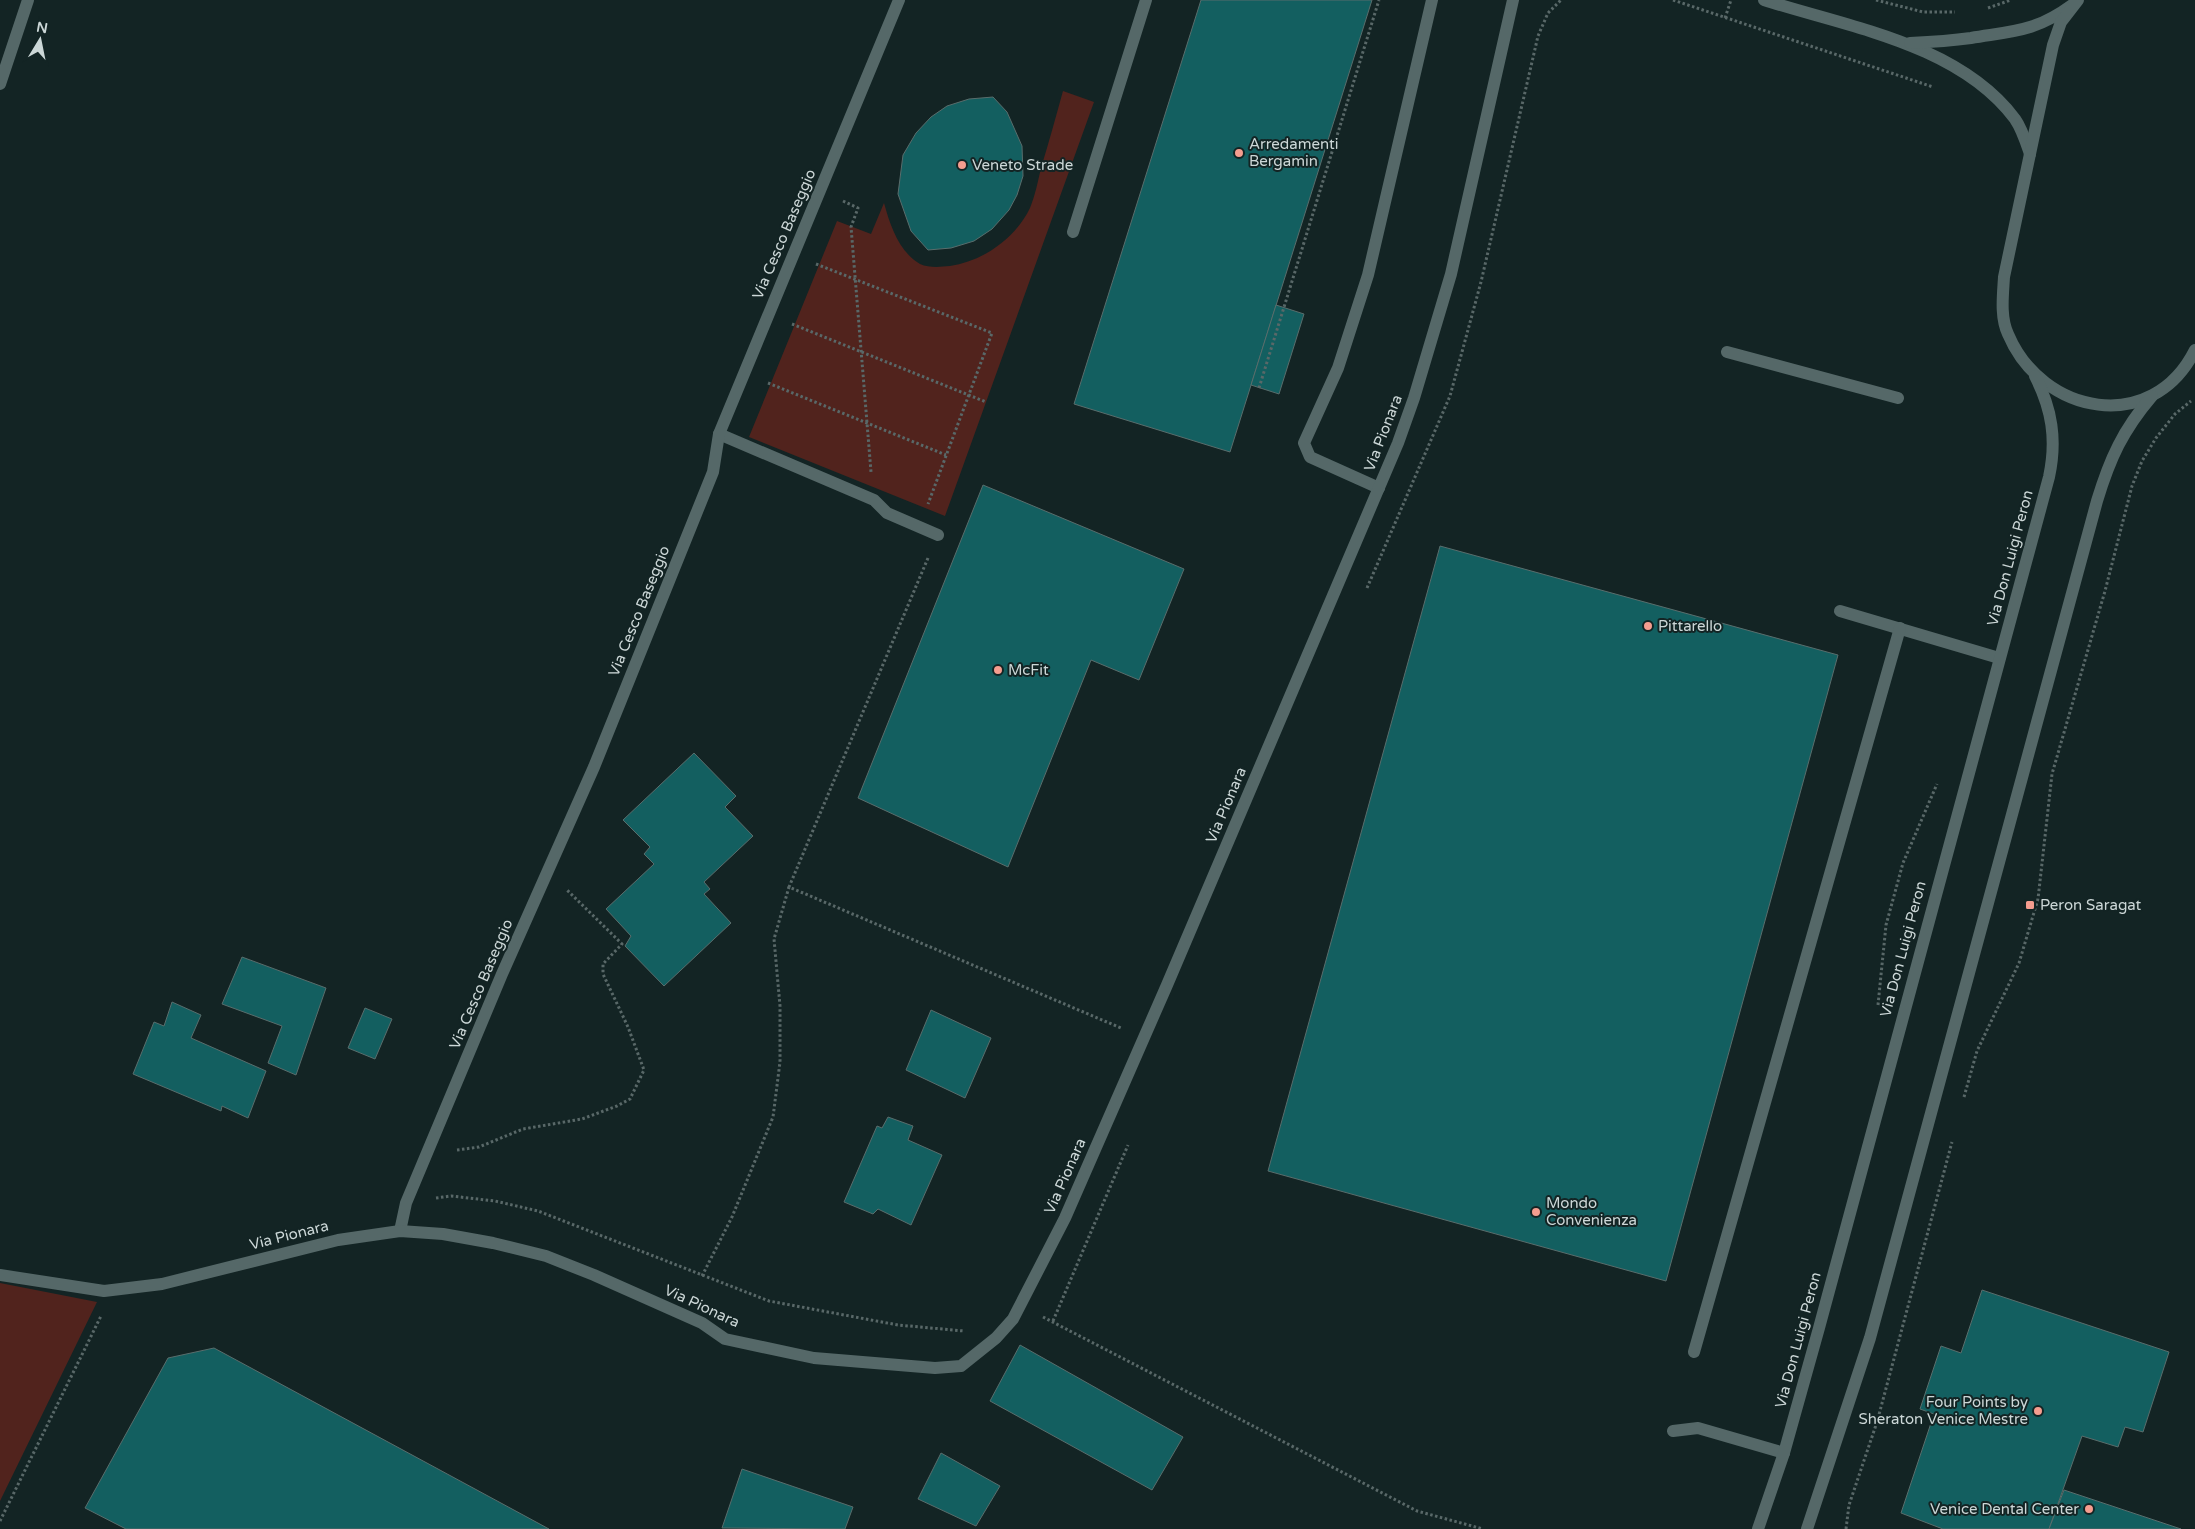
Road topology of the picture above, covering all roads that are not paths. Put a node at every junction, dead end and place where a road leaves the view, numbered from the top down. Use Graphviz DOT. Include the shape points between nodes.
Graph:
graph roads {
  1 [pos="28,0"];
  2 [pos="899,0"];
  3 [pos="1146,0"];
  4 [pos="1432,0"];
  5 [pos="1513,0"];
  6 [pos="1521,0"];
  7 [pos="1764,0"];
  8 [pos="2077,1"];
  9 [pos="1907,42"];
  10 [pos="1502,49"];
  11 [pos="0,84"];
  12 [pos="2030,154"];
  13 [pos="1073,232"];
  14 [pos="2195,350"];
  15 [pos="1727,352"];
  16 [pos="2192,360"];
  17 [pos="2035,376"];
  18 [pos="2152,396"];
  19 [pos="1898,398"];
  20 [pos="719,434"];
  21 [pos="1378,488"];
  22 [pos="938,534"];
  23 [pos="1840,611"];
  24 [pos="1900,628"];
  25 [pos="1999,658"];
  26 [pos="400,1232"];
  27 [pos="0,1275"];
  28 [pos="1694,1352"];
  29 [pos="1673,1431"];
  30 [pos="1784,1453"];
  31 [pos="1810,1526"];
  32 [pos="1758,1529"];
  1 -- 11 [label="street"];
  2 -- 20 [label="street, Via Cesco Baseggio"];
  3 -- 13 [label="street"];
  4 -- 21 [label="street" via="1368,275 1338,368 1304,443 1310,457"];
  5 -- 10 [label="street, Via Pionara"];
  6 -- 10 [label="street, Via Pionara"];
  7 -- 9 [label="street"];
  8 -- 9 [label="street" via="2057,16 2030,29 1951,42"];
  8 -- 12 [label="street" via="2061,22 2053,46"];
  9 -- 12 [label="street" via="1958,69 1997,100 2015,120"];
  10 -- 21 [label="street, Via Pionara" via="1451,274 1414,398"];
  12 -- 17 [label="street" via="2004,277 2002,306 2007,332"];
  14 -- 16 [label="street"];
  15 -- 19 [label="street"];
  16 -- 18 [label="street" via="2174,382"];
  17 -- 18 [label="street" via="2059,393 2090,403 2123,405"];
  17 -- 25 [label="street, Via Don Luigi Peron" via="2049,412 2054,454"];
  18 -- 31 [label="street" via="2124,432 2097,500 1870,1338"];
  20 -- 22 [label="street" via="874,500 887,513"];
  20 -- 26 [label="street, Via Cesco Baseggio" via="714,472 594,767 406,1203"];
  21 -- 26 [label="street, Via Pionara" via="1133,1064 1064,1218 1013,1318 996,1338 961,1366 935,1368 814,1358 725,1339 702,1323 546,1256 451,1236"];
  23 -- 24 [label="street"];
  24 -- 25 [label="street"];
  24 -- 28 [label="street"];
  25 -- 30 [label="street, Via Don Luigi Peron"];
  26 -- 27 [label="street, Via Pionara" via="338,1240 162,1284 104,1291"];
  29 -- 30 [label="street" via="1698,1428"];
  30 -- 32 [label="street, Via Don Luigi Peron"];
}
